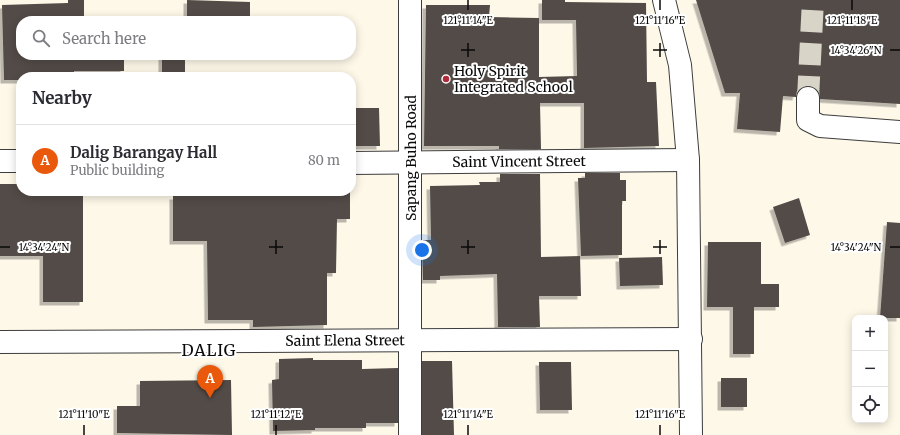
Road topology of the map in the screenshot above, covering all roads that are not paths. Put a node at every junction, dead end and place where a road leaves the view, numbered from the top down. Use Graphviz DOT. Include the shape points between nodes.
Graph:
graph roads {
  1 [pos="410,0"];
  2 [pos="664,0"];
  3 [pos="808,98"];
  4 [pos="900,132"];
  5 [pos="688,160"];
  6 [pos="0,161"];
  7 [pos="16,161"];
  8 [pos="356,163"];
  9 [pos="411,163"];
  10 [pos="691,339"];
  11 [pos="411,341"];
  12 [pos="0,342"];
  13 [pos="410,435"];
  14 [pos="691,435"];
  1 -- 9 [label="street, Sapang Buho Road"];
  2 -- 5 [label="street" via="680,65"];
  3 -- 4 [label="street" via="808,120 820,126"];
  5 -- 9 [label="street, Saint Vincent Street"];
  5 -- 10 [label="street"];
  6 -- 7 [label="street"];
  8 -- 9 [label="street, Saint Vincent Street"];
  9 -- 11 [label="street, Sapang Buho Road"];
  10 -- 11 [label="street, Saint Elena Street"];
  10 -- 14 [label="street"];
  11 -- 12 [label="street, Saint Elena Street"];
  11 -- 13 [label="street, Sapang Buho Road"];
}
